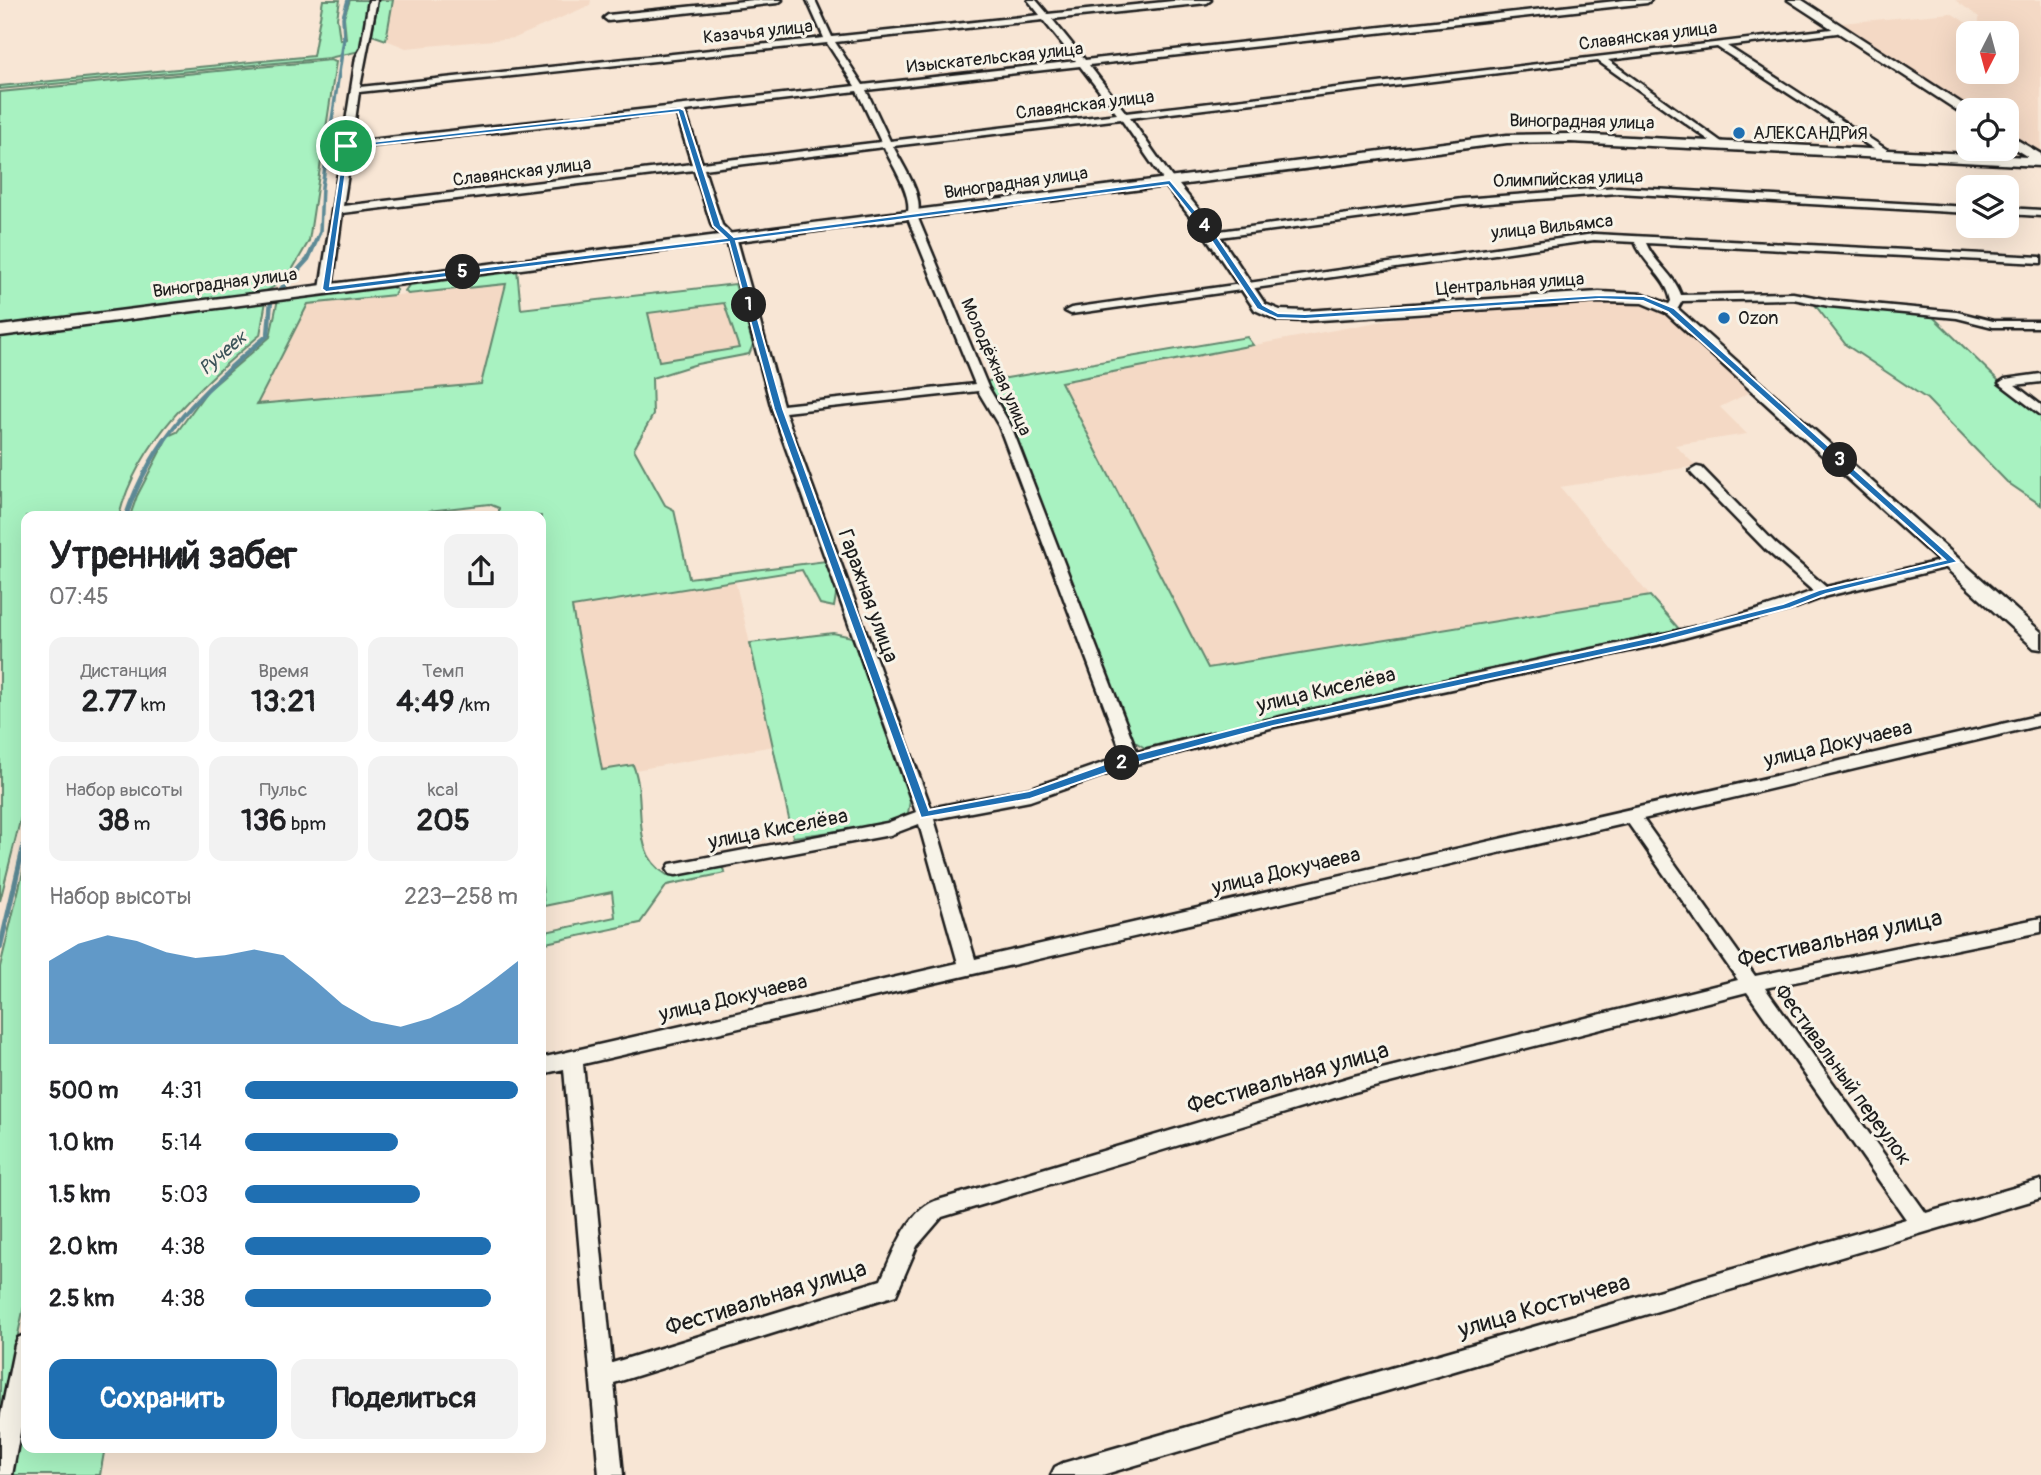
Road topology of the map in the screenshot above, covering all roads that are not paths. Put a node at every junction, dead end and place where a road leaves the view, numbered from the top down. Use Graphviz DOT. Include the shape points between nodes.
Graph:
graph roads {
  1 [pos="373,0"];
  2 [pos="778,0"];
  3 [pos="811,0"];
  4 [pos="1032,0"];
  5 [pos="1207,0"];
  6 [pos="1647,0"];
  7 [pos="1794,0"];
  8 [pos="608,18"];
  9 [pos="1045,18"];
  10 [pos="1837,30"];
  11 [pos="830,41"];
  12 [pos="1718,44"];
  13 [pos="1599,58"];
  14 [pos="1082,64"];
  15 [pos="861,89"];
  16 [pos="355,90"];
  17 [pos="1956,106"];
  18 [pos="680,110"];
  19 [pos="1124,116"];
  20 [pos="886,144"];
  21 [pos="1720,145"];
  22 [pos="346,146"];
  23 [pos="2019,146"];
  24 [pos="1885,153"];
  25 [pos="2041,161"];
  26 [pos="700,167"];
  27 [pos="1170,183"];
  28 [pos="1956,208"];
  29 [pos="338,210"];
  30 [pos="2019,212"];
  31 [pos="2041,213"];
  32 [pos="912,216"];
  33 [pos="1212,235"];
  34 [pos="1639,238"];
  35 [pos="732,240"];
  36 [pos="2041,260"];
  37 [pos="1246,284"];
  38 [pos="326,289"];
  39 [pos="1674,304"];
  40 [pos="1071,311"];
  41 [pos="2041,324"];
  42 [pos="0,331"];
  43 [pos="2041,377"];
  44 [pos="982,387"];
  45 [pos="778,409"];
  46 [pos="2041,411"];
  47 [pos="1697,471"];
  48 [pos="1953,562"];
  49 [pos="1823,592"];
  50 [pos="2041,643"];
  51 [pos="2041,720"];
  52 [pos="1132,759"];
  53 [pos="925,815"];
  54 [pos="1632,817"];
  55 [pos="676,869"];
  56 [pos="2041,925"];
  57 [pos="968,967"];
  58 [pos="1750,984"];
  59 [pos="573,1059"];
  60 [pos="546,1065"];
  61 [pos="2041,1189"];
  62 [pos="1921,1223"];
  63 [pos="21,1370"];
  64 [pos="603,1376"];
  65 [pos="0,1475"];
  66 [pos="611,1475"];
  67 [pos="1063,1475"];
  1 -- 16 [label="street"];
  2 -- 8 [label="street"];
  3 -- 11 [label="street, Молодёжная улица"];
  4 -- 9 [label="street"];
  5 -- 9 [label="street, Казачья улица"];
  6 -- 14 [label="street, Изыскательская улица"];
  7 -- 10 [label="street"];
  9 -- 11 [label="street, Казачья улица"];
  9 -- 14 [label="street"];
  10 -- 12 [label="street, Славянская улица"];
  10 -- 17 [label="street"];
  11 -- 15 [label="street, Молодёжная улица"];
  11 -- 16 [label="street, Казачья улица"];
  12 -- 13 [label="street, Славянская улица"];
  12 -- 24 [label="street"];
  13 -- 19 [label="street, Славянская улица"];
  13 -- 21 [label="street"];
  14 -- 15 [label="street, Изыскательская улица"];
  14 -- 19 [label="street"];
  15 -- 18 [label="street, Изыскательская улица"];
  15 -- 20 [label="street, Молодёжная улица"];
  16 -- 22 [label="street"];
  18 -- 22 [label="street, Изыскательская улица"];
  18 -- 26 [label="street, Гаражная улица"];
  19 -- 20 [label="street, Славянская улица"];
  19 -- 27 [label="street"];
  20 -- 26 [label="street, Славянская улица"];
  20 -- 32 [label="street, Молодёжная улица" via="909,190 915,208"];
  21 -- 24 [label="street, Виноградная улица"];
  21 -- 27 [label="street, Виноградная улица" via="1507,139"];
  22 -- 29 [label="street"];
  23 -- 25 [label="street"];
  24 -- 25 [label="street, Виноградная улица"];
  26 -- 29 [label="street, Славянская улица"];
  26 -- 35 [label="street, Гаражная улица" via="717,226"];
  27 -- 32 [label="street, Виноградная улица"];
  27 -- 33 [label="street, Центральная улица"];
  28 -- 33 [label="street, Олимпийская улица" via="1618,190 1462,202"];
  29 -- 38 [label="street"];
  30 -- 31 [label="street"];
  32 -- 35 [label="street, Виноградная улица"];
  32 -- 44 [label="street, Молодёжная улица"];
  33 -- 37 [label="street, Центральная улица"];
  34 -- 36 [label="street, улица Вильямса"];
  34 -- 37 [label="street, улица Вильямса" via="1594,237"];
  34 -- 39 [label="street" via="1647,256 1668,278"];
  35 -- 38 [label="street, Виноградная улица"];
  35 -- 45 [label="street, Гаражная улица"];
  37 -- 39 [label="street, Центральная улица" via="1260,307 1291,317 1599,297"];
  37 -- 40 [label="street, улица Вильямса"];
  38 -- 42 [label="street, Виноградная улица"];
  39 -- 41 [label="street" via="1793,296 1957,315 1993,324"];
  39 -- 48 [label="street, Центральная улица"];
  43 -- 46 [label="street" via="2006,383"];
  44 -- 45 [label="street"];
  44 -- 52 [label="street, Молодёжная улица" via="1005,426"];
  45 -- 53 [label="street, Гаражная улица"];
  47 -- 49 [label="street" via="1770,546"];
  48 -- 49 [label="street, улица Киселёва"];
  48 -- 50 [label="street, Центральная улица"];
  49 -- 52 [label="street, улица Киселёва" via="1657,640 1273,722"];
  51 -- 54 [label="street, улица Докучаева"];
  52 -- 53 [label="street, улица Киселёва" via="1030,795"];
  53 -- 55 [label="street, улица Киселёва" via="890,829"];
  53 -- 57 [label="street, Гаражная улица"];
  54 -- 57 [label="street, улица Докучаева"];
  54 -- 58 [label="street, Фестивальный переулок"];
  56 -- 58 [label="street, Фестивальная улица"];
  57 -- 59 [label="street, улица Докучаева"];
  58 -- 62 [label="street, Фестивальный переулок"];
  58 -- 64 [label="street, Фестивальная улица" via="1354,1084 935,1210 910,1239 888,1288"];
  59 -- 60 [label="street, улица Докучаева"];
  59 -- 64 [label="street"];
  61 -- 62 [label="street, улица Костычева"];
  62 -- 67 [label="street, улица Костычева"];
  63 -- 65 [label="street"];
  64 -- 66 [label="street"];
}
